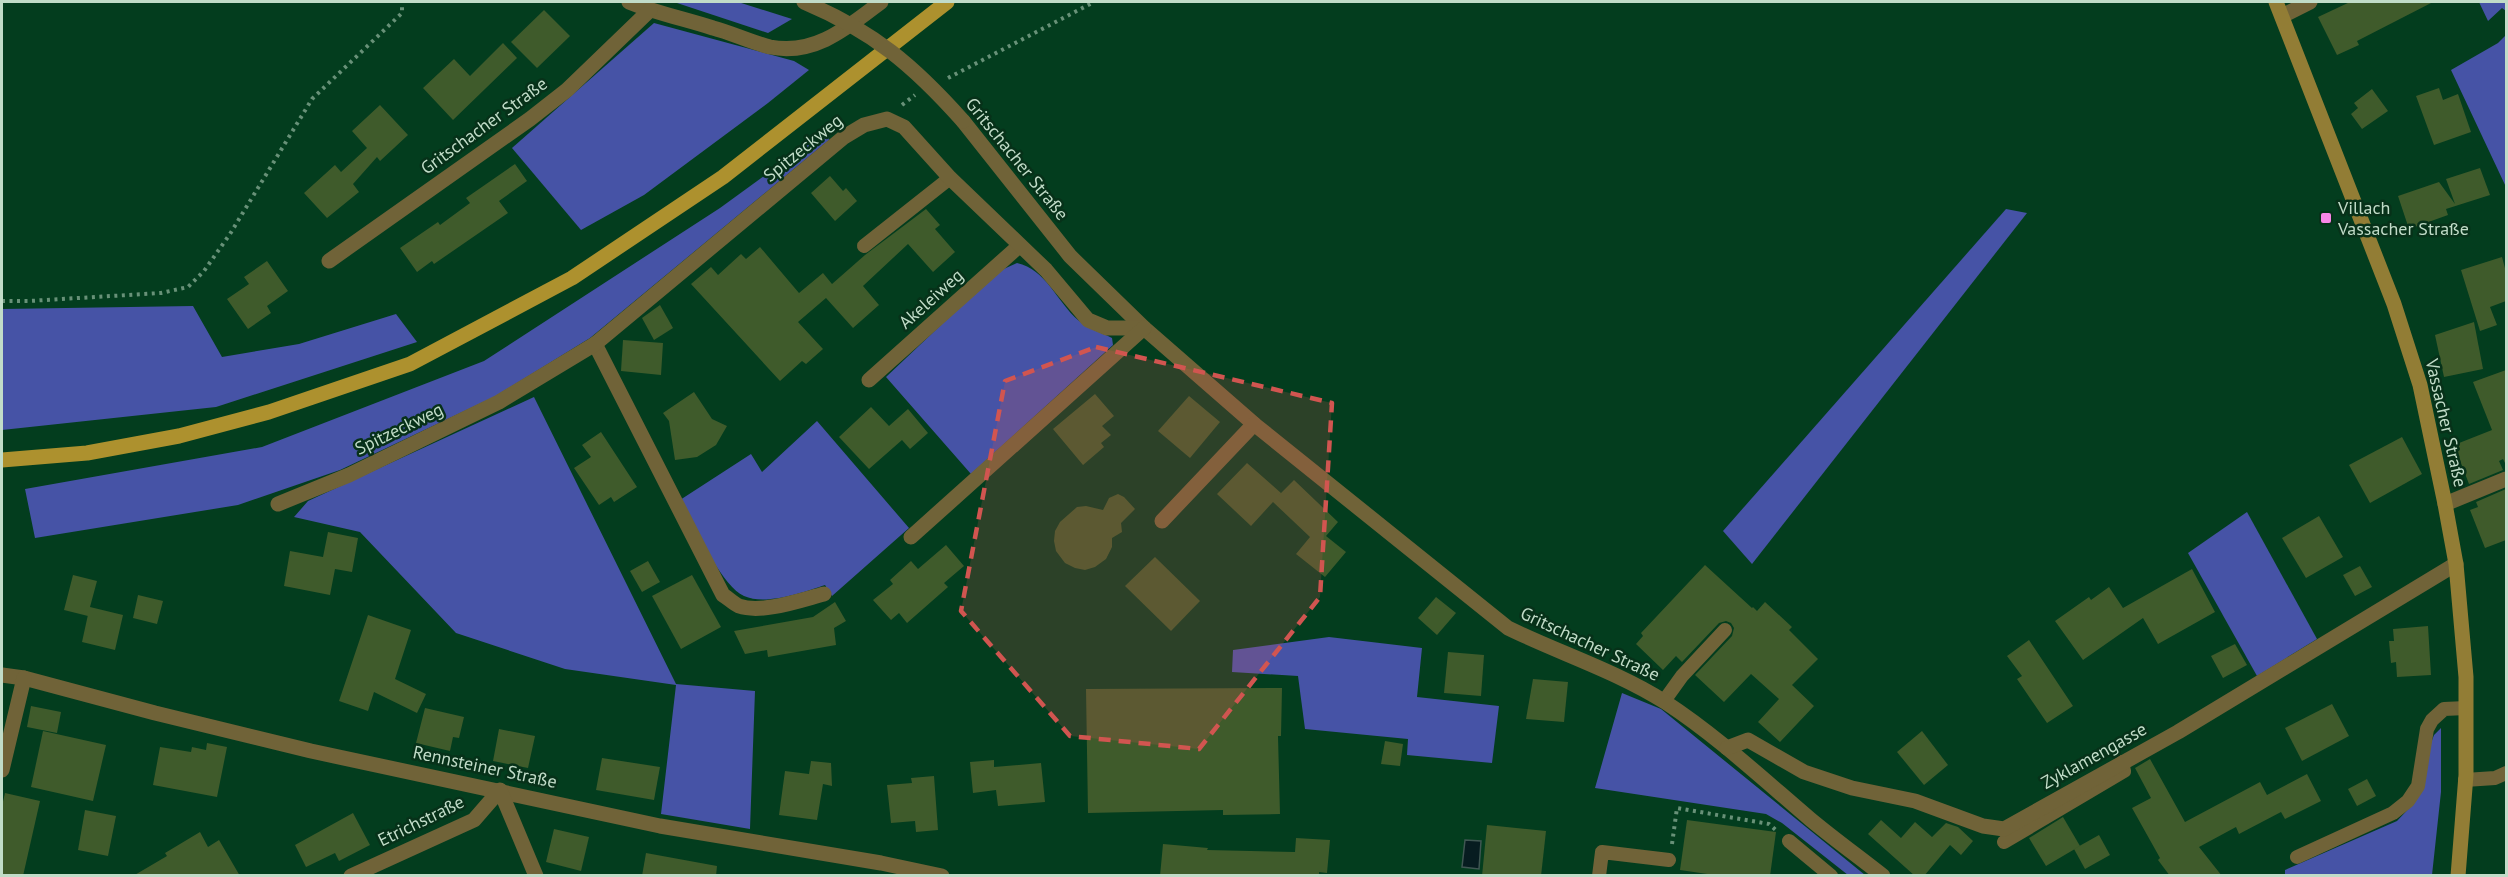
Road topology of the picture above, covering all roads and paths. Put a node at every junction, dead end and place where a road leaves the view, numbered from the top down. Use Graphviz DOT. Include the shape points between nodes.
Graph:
graph roads {
  1 [pos="402,2"];
  2 [pos="629,2"];
  3 [pos="804,2"];
  4 [pos="881,2"];
  5 [pos="947,2"];
  6 [pos="1094,2"];
  7 [pos="2310,2"];
  8 [pos="2279,9"];
  9 [pos="650,10"];
  10 [pos="938,83"];
  11 [pos="918,94"];
  12 [pos="887,119"];
  13 [pos="950,178"];
  14 [pos="864,246"];
  15 [pos="1019,246"];
  16 [pos="329,261"];
  17 [pos="2,301"];
  18 [pos="1144,328"];
  19 [pos="595,344"];
  20 [pos="869,380"];
  21 [pos="1254,424"];
  22 [pos="2,460"];
  23 [pos="2506,479"];
  24 [pos="278,504"];
  25 [pos="2445,504"];
  26 [pos="1162,521"];
  27 [pos="911,537"];
  28 [pos="2456,564"];
  29 [pos="824,594"];
  30 [pos="1725,630"];
  31 [pos="2,675"];
  32 [pos="24,678"];
  33 [pos="1664,701"];
  34 [pos="2466,708"];
  35 [pos="1727,748"];
  36 [pos="2122,762"];
  37 [pos="2,770"];
  38 [pos="2506,773"];
  39 [pos="2465,780"];
  40 [pos="500,790"];
  41 [pos="1789,841"];
  42 [pos="2004,842"];
  43 [pos="2297,857"];
  44 [pos="1669,860"];
  45 [pos="351,876"];
  46 [pos="536,876"];
  47 [pos="942,876"];
  48 [pos="1599,876"];
  49 [pos="1832,876"];
  50 [pos="1883,876"];
  51 [pos="2458,876"];
  1 -- 17 [label="path" via="402,14 312,99 230,234 188,287 161,293"];
  2 -- 9 [label="street"];
  3 -- 18 [label="street, Gritschacher Straße, bridge" via="868,34 930,84 1070,256"];
  4 -- 9 [label="street" via="838,35 805,47 771,47"];
  5 -- 22 [label="main road" via="723,177 572,278 410,364 268,412 179,436 87,453"];
  6 -- 10 [label="path"];
  7 -- 8 [label="street"];
  8 -- 25 [label="main road, Vassacher Straße" via="2394,304 2420,385"];
  9 -- 16 [label="street, Gritschacher Straße" via="539,112"];
  11 -- 12 [label="path" via="907,99"];
  12 -- 13 [label="street" via="910,132"];
  12 -- 19 [label="street, Spitzeckweg" via="864,125 844,137"];
  13 -- 14 [label="lane"];
  13 -- 15 [label="street"];
  15 -- 18 [label="street" via="1046,270 1088,320 1107,328"];
  15 -- 20 [label="street, Akeleiweg"];
  18 -- 21 [label="street, Gritschacher Straße"];
  18 -- 27 [label="street"];
  19 -- 24 [label="street, Spitzeckweg" via="499,402 349,475"];
  19 -- 29 [label="street" via="723,595 739,606 759,607"];
  21 -- 26 [label="street"];
  21 -- 33 [label="street, Gritschacher Straße" via="1508,628"];
  23 -- 25 [label="street"];
  25 -- 28 [label="main road, Vassacher Straße"];
  28 -- 34 [label="main road, Vassacher Straße"];
  28 -- 36 [label="street, Zyklamengasse" via="2307,656"];
  30 -- 33 [label="lane"];
  31 -- 32 [label="street, Rennsteiner Straße"];
  32 -- 37 [label="street"];
  32 -- 40 [label="street, Rennsteiner Straße" via="300,748"];
  33 -- 35 [label="street, Gritschacher Straße"];
  34 -- 39 [label="main road, Vassacher Straße"];
  34 -- 43 [label="lane" via="2444,710 2432,720 2427,729 2418,786 2408,801 2393,813"];
  35 -- 36 [label="street, Zyklamengasse" via="1748,740 1804,772 2004,829"];
  35 -- 50 [label="street, Gritschacher Straße"];
  36 -- 42 [label="lane" via="2124,771"];
  38 -- 39 [label="lane" via="2495,778"];
  39 -- 51 [label="main road, Vassacher Straße"];
  40 -- 45 [label="street, Etrichstraße" via="474,820"];
  40 -- 46 [label="street"];
  40 -- 47 [label="street, Rennsteiner Straße" via="660,825"];
  41 -- 44 [label="path" via="1769,824 1677,808"];
  41 -- 49 [label="lane"];
  44 -- 48 [label="lane" via="1602,852"];
}
